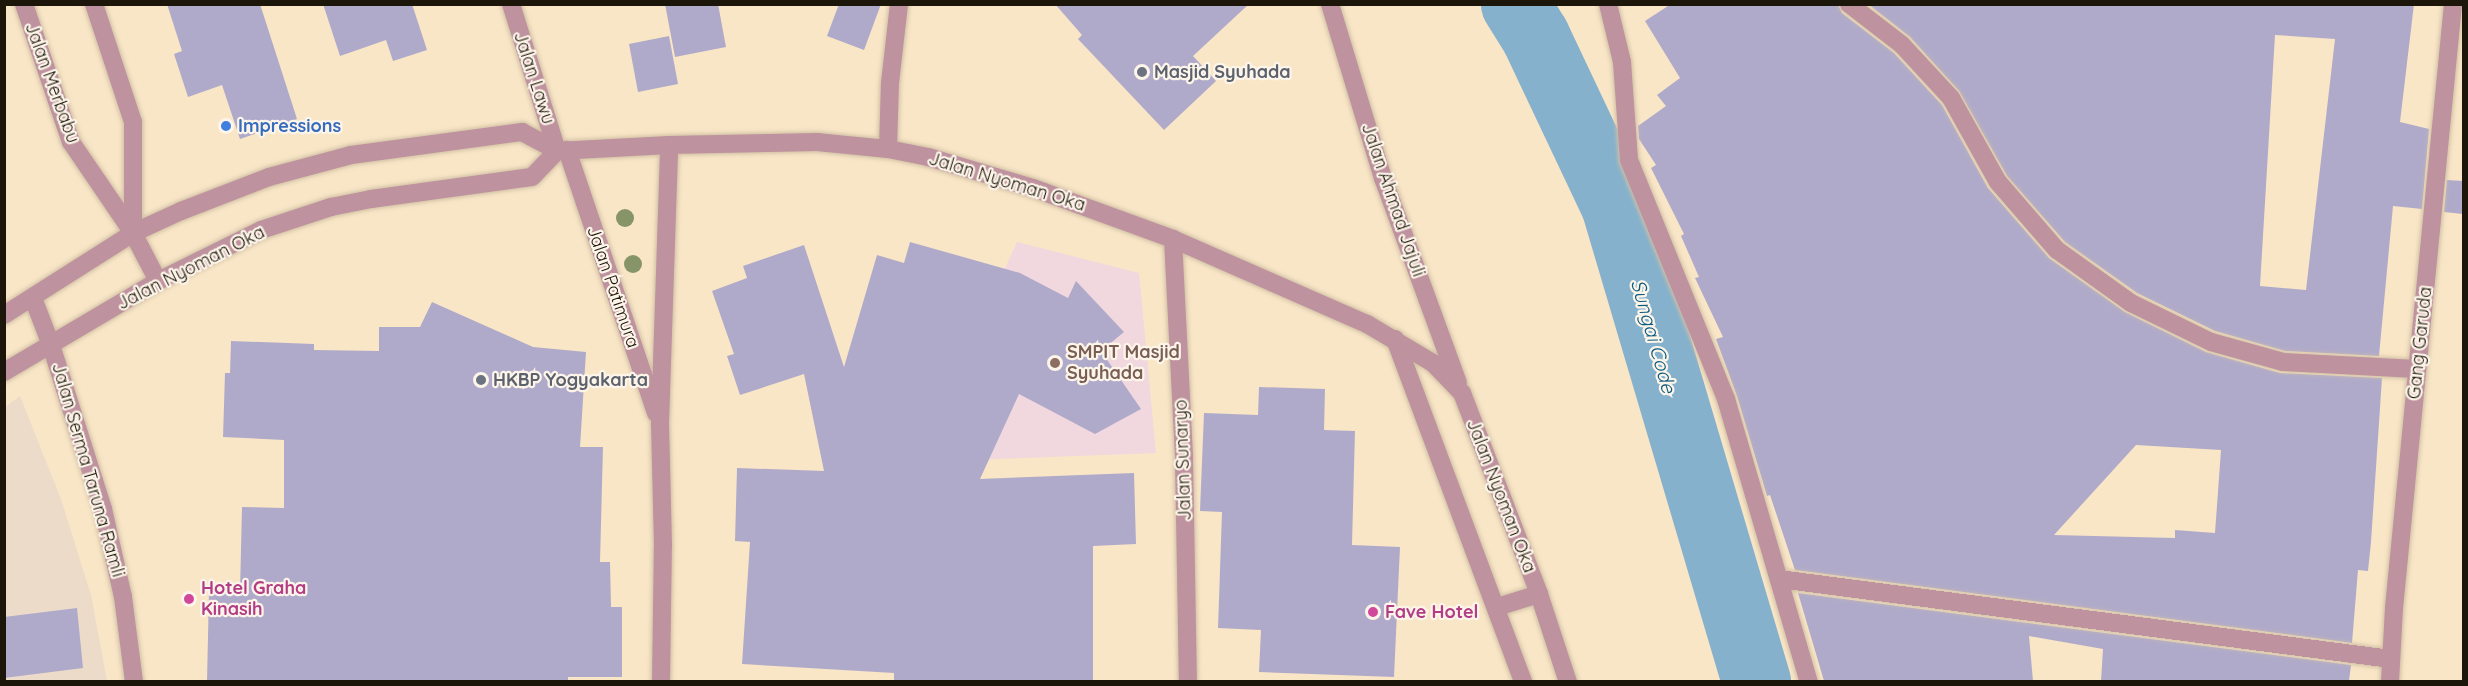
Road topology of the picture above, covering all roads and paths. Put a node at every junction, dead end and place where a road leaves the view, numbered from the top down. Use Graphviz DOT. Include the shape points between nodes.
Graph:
graph roads {
  1 [pos="24,4"];
  2 [pos="94,4"];
  3 [pos="511,4"];
  4 [pos="899,4"];
  5 [pos="1330,4"];
  6 [pos="1608,4"];
  7 [pos="1849,4"];
  8 [pos="2453,4"];
  9 [pos="669,145"];
  10 [pos="888,149"];
  11 [pos="562,150"];
  12 [pos="133,233"];
  13 [pos="1173,239"];
  14 [pos="158,281"];
  15 [pos="33,298"];
  16 [pos="4,315"];
  17 [pos="1395,339"];
  18 [pos="51,345"];
  19 [pos="2417,369"];
  20 [pos="4,372"];
  21 [pos="1462,393"];
  22 [pos="660,423"];
  23 [pos="1779,579"];
  24 [pos="1539,594"];
  25 [pos="1497,607"];
  26 [pos="2391,659"];
  27 [pos="134,681"];
  28 [pos="661,681"];
  29 [pos="1188,681"];
  30 [pos="1523,681"];
  31 [pos="1568,681"];
  32 [pos="1809,681"];
  33 [pos="2390,681"];
  1 -- 12 [label="street, Jalan Merbabu" via="71,142"];
  2 -- 12 [label="street" via="133,122"];
  3 -- 11 [label="street, Jalan Lawu"];
  4 -- 10 [label="street"];
  5 -- 21 [label="street, Jalan Ahmad Jajuli" via="1383,178"];
  6 -- 23 [label="street" via="1622,62 1629,160 1726,399"];
  7 -- 19 [label="street" via="1902,45 1951,98 1998,182 2057,250 2131,303 2211,342 2283,362"];
  8 -- 19 [label="street, Gang Garuda"];
  9 -- 10 [label="street, Jalan Nyoman Oka" via="817,142"];
  9 -- 11 [label="street, Jalan Nyoman Oka"];
  9 -- 22 [label="street, Jalan Patimura"];
  10 -- 13 [label="street, Jalan Nyoman Oka" via="967,166"];
  11 -- 12 [label="street" via="522,132 351,155 222,194"];
  11 -- 14 [label="street, Jalan Nyoman Oka" via="532,177 447,186 331,207 261,230"];
  11 -- 22 [label="street, Jalan Patimura"];
  12 -- 14 [label="street, Jalan Merbabu"];
  12 -- 15 [label="street"];
  13 -- 17 [label="street, Jalan Nyoman Oka" via="1327,305"];
  13 -- 29 [label="street, Jalan Sunaryo" via="1184,458"];
  14 -- 18 [label="street, Jalan Nyoman Oka"];
  15 -- 16 [label="street"];
  15 -- 18 [label="street, Jalan Serma Taruna Ramli"];
  17 -- 21 [label="street, Jalan Nyoman Oka" via="1433,363"];
  17 -- 25 [label="street"];
  18 -- 20 [label="street, Jalan Nyoman Oka"];
  18 -- 27 [label="street, Jalan Serma Taruna Ramli" via="111,542 132,648"];
  19 -- 26 [label="street, Gang Garuda"];
  21 -- 24 [label="street, Jalan Nyoman Oka"];
  22 -- 28 [label="street, Jalan Patimura"];
  23 -- 26 [label="street"];
  23 -- 32 [label="street"];
  24 -- 25 [label="street"];
  24 -- 31 [label="street, Jalan Nyoman Oka"];
  25 -- 30 [label="street"];
  26 -- 33 [label="street, Gang Garuda"];
}
